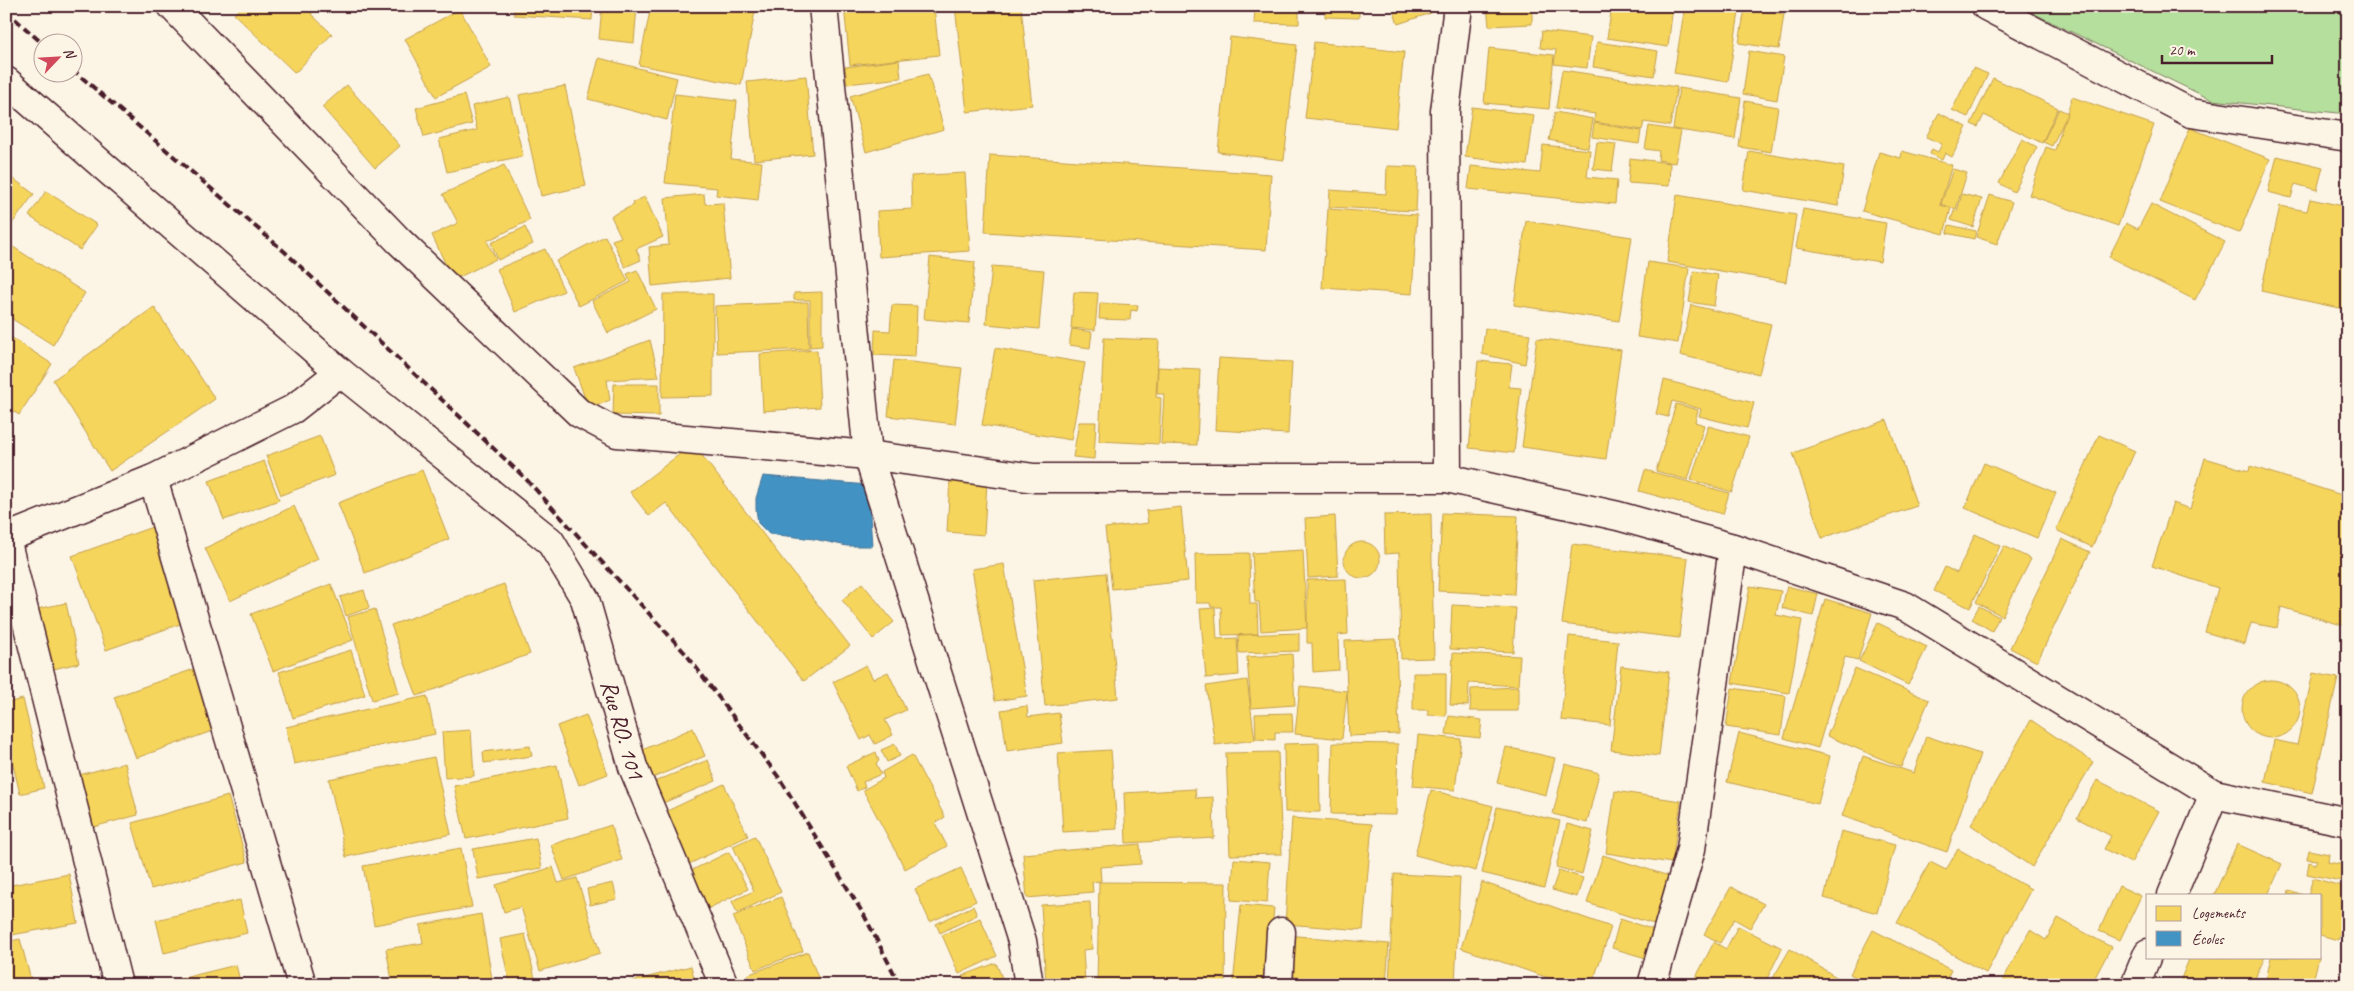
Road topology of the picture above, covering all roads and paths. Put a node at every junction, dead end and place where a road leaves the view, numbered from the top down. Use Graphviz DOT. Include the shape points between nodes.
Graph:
graph roads {
  1 [pos="172,6"];
  2 [pos="823,6"];
  3 [pos="1458,6"];
  4 [pos="1986,6"];
  5 [pos="6,82"];
  6 [pos="2348,137"];
  7 [pos="340,372"];
  8 [pos="868,455"];
  9 [pos="1447,478"];
  10 [pos="153,479"];
  11 [pos="6,539"];
  12 [pos="1733,548"];
  13 [pos="2214,794"];
  14 [pos="2348,822"];
  15 [pos="2172,894"];
  16 [pos="1281,932"];
  17 [pos="2146,958"];
  18 [pos="118,985"];
  19 [pos="302,985"];
  20 [pos="724,985"];
  21 [pos="1030,985"];
  22 [pos="1278,985"];
  23 [pos="1652,985"];
  24 [pos="2135,985"];
  1 -- 8 [label="street" via="399,241 579,413 617,433"];
  2 -- 8 [label="street"];
  3 -- 9 [label="street" via="1445,111"];
  4 -- 6 [label="street" via="2191,113"];
  5 -- 7 [label="street, Rue RO. 101"];
  7 -- 10 [label="street" via="293,409"];
  7 -- 20 [label="street, Rue RO. 101" via="550,541 585,599 632,767"];
  8 -- 9 [label="street" via="1034,478"];
  8 -- 21 [label="street" via="1022,941"];
  9 -- 12 [label="street" via="1618,516"];
  10 -- 11 [label="street"];
  10 -- 19 [label="street"];
  11 -- 18 [label="street"];
  12 -- 13 [label="street" via="1905,606"];
  12 -- 23 [label="street" via="1691,849"];
  13 -- 14 [label="street"];
  13 -- 15 [label="street"];
  16 -- 22 [label="street"];
  17 -- 24 [label="street"];
}
